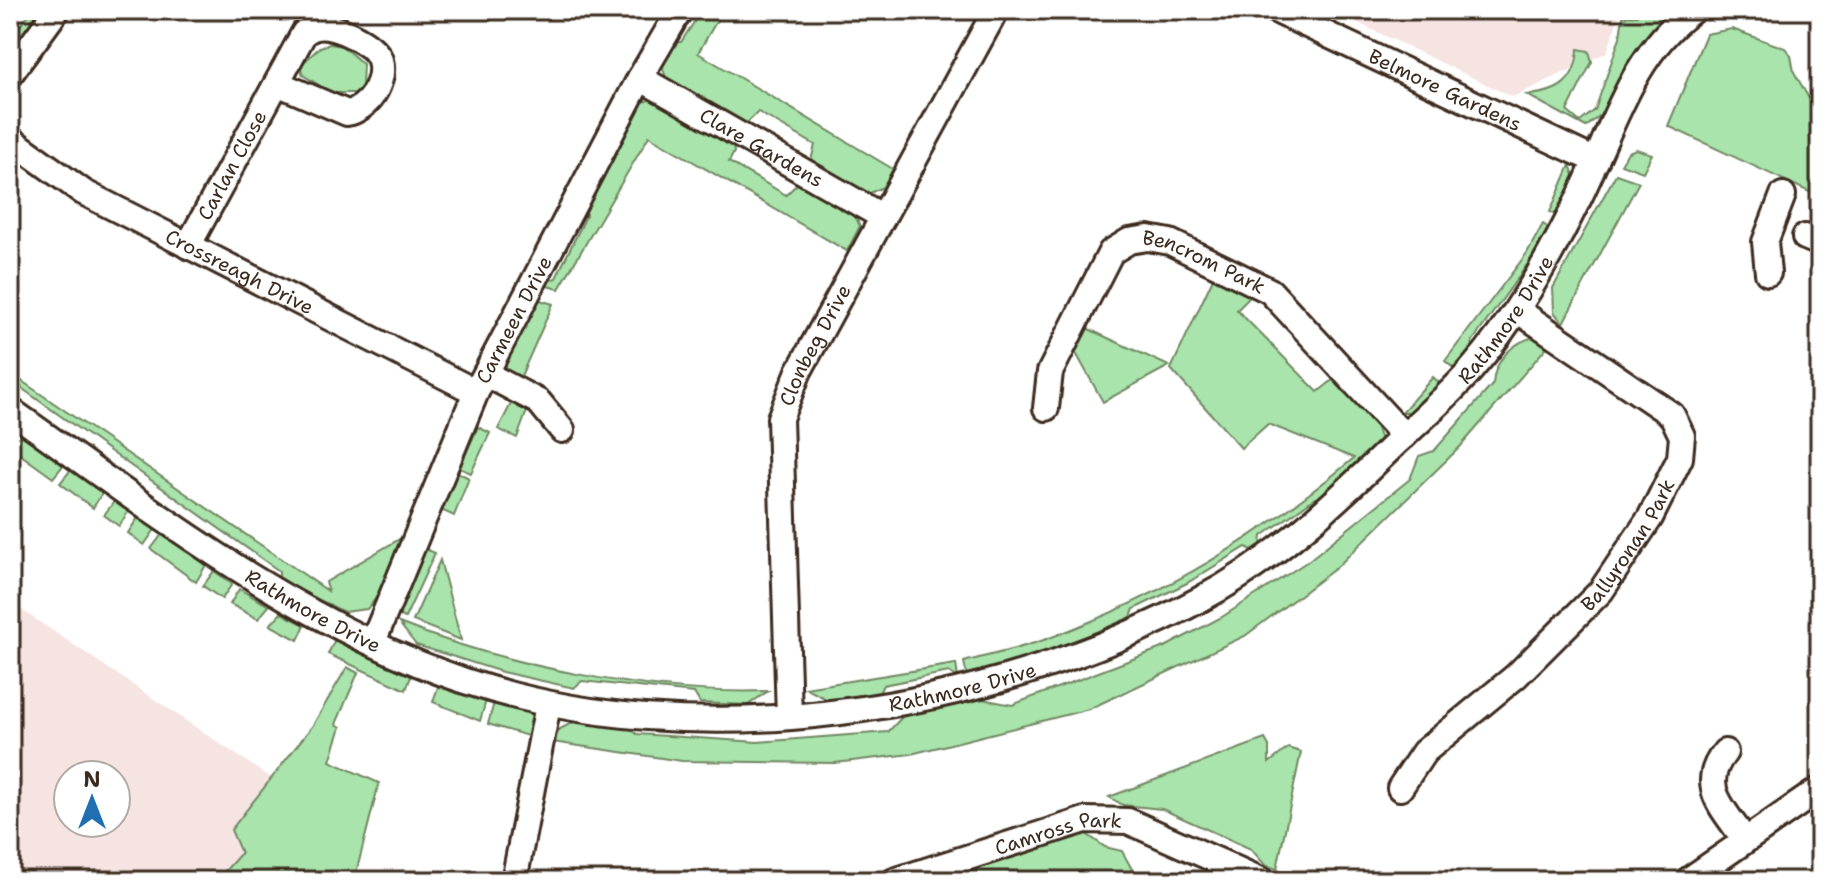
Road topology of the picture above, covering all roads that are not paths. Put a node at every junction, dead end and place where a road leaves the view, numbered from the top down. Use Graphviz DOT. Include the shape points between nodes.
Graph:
graph roads {
  1 [pos="57,10"];
  2 [pos="680,10"];
  3 [pos="996,10"];
  4 [pos="1693,10"];
  5 [pos="1290,13"];
  6 [pos="10,74"];
  7 [pos="640,78"];
  8 [pos="277,83"];
  9 [pos="10,139"];
  10 [pos="1596,161"];
  11 [pos="1783,195"];
  12 [pos="883,217"];
  13 [pos="188,246"];
  14 [pos="1768,273"];
  15 [pos="1517,310"];
  16 [pos="481,383"];
  17 [pos="1046,408"];
  18 [pos="10,410"];
  19 [pos="562,430"];
  20 [pos="1404,436"];
  21 [pos="373,642"];
  22 [pos="548,705"];
  23 [pos="789,717"];
  24 [pos="1725,752"];
  25 [pos="1400,788"];
  26 [pos="1820,789"];
  27 [pos="1744,839"];
  28 [pos="514,881"];
  29 [pos="894,881"];
  30 [pos="1263,881"];
  31 [pos="1687,881"];
  1 -- 6 [label="street"];
  2 -- 7 [label="street, Carmeen Drive"];
  3 -- 12 [label="street, Clonbeg Drive"];
  4 -- 10 [label="street, Rathmore Drive" via="1642,62"];
  5 -- 10 [label="street, Belmore Gardens"];
  7 -- 12 [label="street, Clare Gardens"];
  7 -- 16 [label="street, Carmeen Drive"];
  8 -- 13 [label="street, Carlan Close"];
  9 -- 13 [label="street, Crossreagh Drive" via="83,192"];
  10 -- 15 [label="street, Rathmore Drive"];
  11 -- 14 [label="street" via="1765,242"];
  12 -- 23 [label="street, Clonbeg Drive" via="799,371 780,418"];
  13 -- 16 [label="street, Crossreagh Drive"];
  15 -- 20 [label="street, Rathmore Drive" via="1470,371"];
  15 -- 25 [label="street, Ballyronan Park" via="1672,415 1682,436 1680,458 1650,518 1601,591 1516,676 1424,752"];
  16 -- 19 [label="street, Crossreagh Drive" via="539,402"];
  16 -- 21 [label="street, Carmeen Drive"];
  17 -- 20 [label="street, Bencrom Park" via="1050,372 1111,252 1148,238 1170,242 1270,291"];
  18 -- 21 [label="street, Rathmore Drive" via="281,596"];
  20 -- 23 [label="street, Rathmore Drive" via="1289,540 1189,605 1002,682 871,709"];
  21 -- 22 [label="street, Rathmore Drive" via="462,680"];
  22 -- 23 [label="street, Rathmore Drive" via="660,718"];
  22 -- 28 [label="street"];
  24 -- 27 [label="street" via="1710,781"];
  26 -- 27 [label="street"];
  27 -- 31 [label="street"];
  29 -- 30 [label="street, Camross Park" via="1085,820 1111,818"];
}
